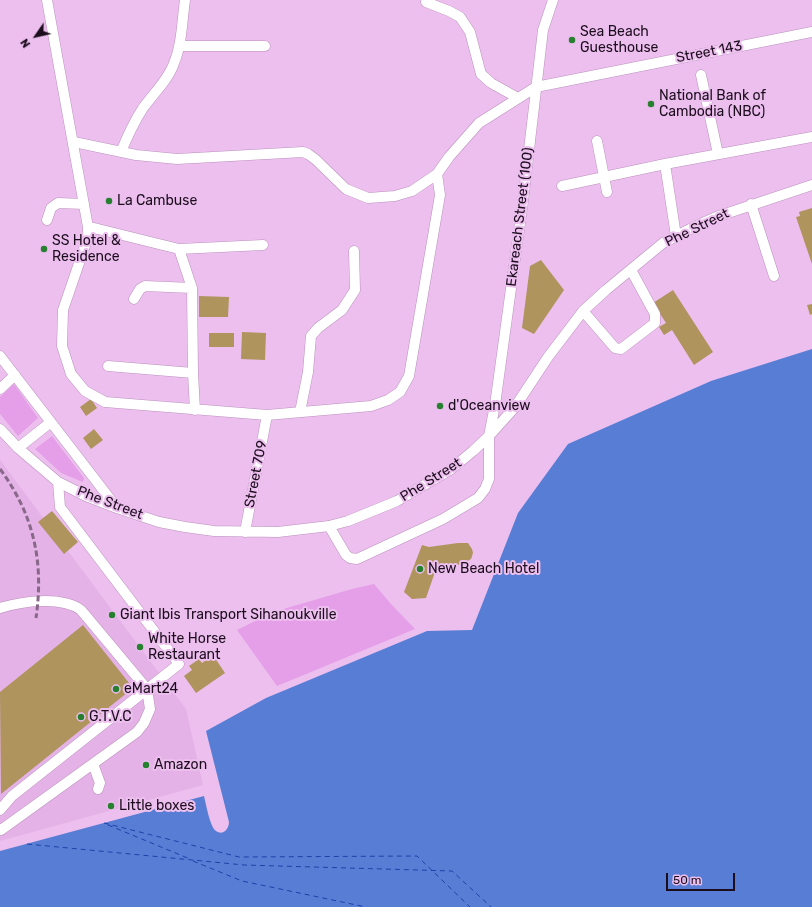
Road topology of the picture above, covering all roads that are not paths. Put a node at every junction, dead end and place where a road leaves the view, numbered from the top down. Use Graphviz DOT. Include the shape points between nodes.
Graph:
graph roads {
  1 [pos="47,0"];
  2 [pos="185,0"];
  3 [pos="553,0"];
  4 [pos="426,2"];
  5 [pos="812,32"];
  6 [pos="179,46"];
  7 [pos="265,46"];
  8 [pos="701,75"];
  9 [pos="536,88"];
  10 [pos="518,98"];
  11 [pos="812,137"];
  12 [pos="597,140"];
  13 [pos="74,142"];
  14 [pos="121,152"];
  15 [pos="718,154"];
  16 [pos="665,164"];
  17 [pos="437,174"];
  18 [pos="604,177"];
  19 [pos="812,185"];
  20 [pos="562,186"];
  21 [pos="607,192"];
  22 [pos="84,204"];
  23 [pos="750,204"];
  24 [pos="46,220"];
  25 [pos="88,227"];
  26 [pos="676,236"];
  27 [pos="263,245"];
  28 [pos="179,249"];
  29 [pos="354,251"];
  30 [pos="631,270"];
  31 [pos="774,276"];
  32 [pos="192,288"];
  33 [pos="134,299"];
  34 [pos="583,311"];
  35 [pos="0,356"];
  36 [pos="108,366"];
  37 [pos="193,373"];
  38 [pos="15,375"];
  39 [pos="0,389"];
  40 [pos="496,397"];
  41 [pos="515,407"];
  42 [pos="195,410"];
  43 [pos="300,412"];
  44 [pos="267,415"];
  45 [pos="51,422"];
  46 [pos="0,429"];
  47 [pos="489,436"];
  48 [pos="18,448"];
  49 [pos="58,482"];
  50 [pos="117,508"];
  51 [pos="329,526"];
  52 [pos="246,532"];
  53 [pos="0,608"];
  54 [pos="147,689"];
  55 [pos="92,764"];
  56 [pos="98,789"];
  57 [pos="0,810"];
  58 [pos="0,829"];
  1 -- 13 [label="street"];
  2 -- 6 [label="street"];
  3 -- 9 [label="street, Ekareach Street (100)" via="544,30"];
  4 -- 10 [label="street" via="460,17 470,32 482,74 491,83"];
  5 -- 9 [label="street, Street 143"];
  6 -- 7 [label="street"];
  6 -- 14 [label="street" via="174,64 142,109"];
  8 -- 15 [label="street"];
  9 -- 10 [label="street, Street 143"];
  9 -- 40 [label="street, Ekareach Street (100)"];
  10 -- 17 [label="street, Street 143" via="479,122"];
  11 -- 15 [label="street"];
  12 -- 18 [label="street"];
  13 -- 14 [label="street"];
  13 -- 22 [label="street"];
  14 -- 17 [label="street" via="177,158 303,152 315,159 346,189 368,198 395,196 412,191"];
  15 -- 16 [label="street"];
  16 -- 18 [label="street"];
  16 -- 26 [label="street"];
  17 -- 43 [label="street" via="440,195 409,376 400,392 371,406"];
  18 -- 20 [label="street"];
  18 -- 21 [label="street"];
  19 -- 23 [label="street, Phe Street"];
  22 -- 24 [label="street" via="53,205"];
  22 -- 25 [label="street"];
  23 -- 26 [label="street, Phe Street"];
  23 -- 31 [label="street"];
  25 -- 28 [label="street"];
  25 -- 42 [label="street" via="88,237 63,310 62,346 71,374 85,391 105,402"];
  26 -- 30 [label="street, Phe Street" via="663,243"];
  27 -- 28 [label="street"];
  28 -- 32 [label="street"];
  29 -- 43 [label="street" via="355,290 342,310 311,336 308,372"];
  30 -- 34 [label="street, Phe Street"];
  30 -- 34 [label="street" via="655,314 654,323 622,349 615,348"];
  32 -- 33 [label="street" via="145,286"];
  32 -- 37 [label="street"];
  34 -- 41 [label="street, Phe Street"];
  35 -- 38 [label="street"];
  36 -- 37 [label="street"];
  37 -- 42 [label="street"];
  38 -- 39 [label="street"];
  38 -- 45 [label="street"];
  40 -- 41 [label="street" via="502,407"];
  40 -- 47 [label="street, Ekareach Street (100)"];
  41 -- 47 [label="street, Phe Street"];
  42 -- 44 [label="street"];
  43 -- 44 [label="street"];
  44 -- 52 [label="street, Street 709"];
  45 -- 48 [label="street"];
  45 -- 50 [label="street"];
  46 -- 48 [label="street, Phe Street"];
  47 -- 51 [label="street, Phe Street" via="450,470 397,501"];
  47 -- 51 [label="street, Ekareach Street (100)" via="489,479 478,498 357,559 346,555"];
  48 -- 49 [label="street, Phe Street"];
  49 -- 50 [label="street, Phe Street"];
  49 -- 54 [label="street" via="60,507 179,664"];
  50 -- 52 [label="street, Phe Street" via="159,522 185,527"];
  51 -- 52 [label="street, Phe Street" via="278,532"];
  53 -- 54 [label="street" via="39,601 74,605 81,610"];
  54 -- 55 [label="street" via="150,709 144,723 137,732"];
  54 -- 57 [label="street" via="12,796"];
  55 -- 56 [label="street" via="100,783"];
  55 -- 58 [label="street"];
}
